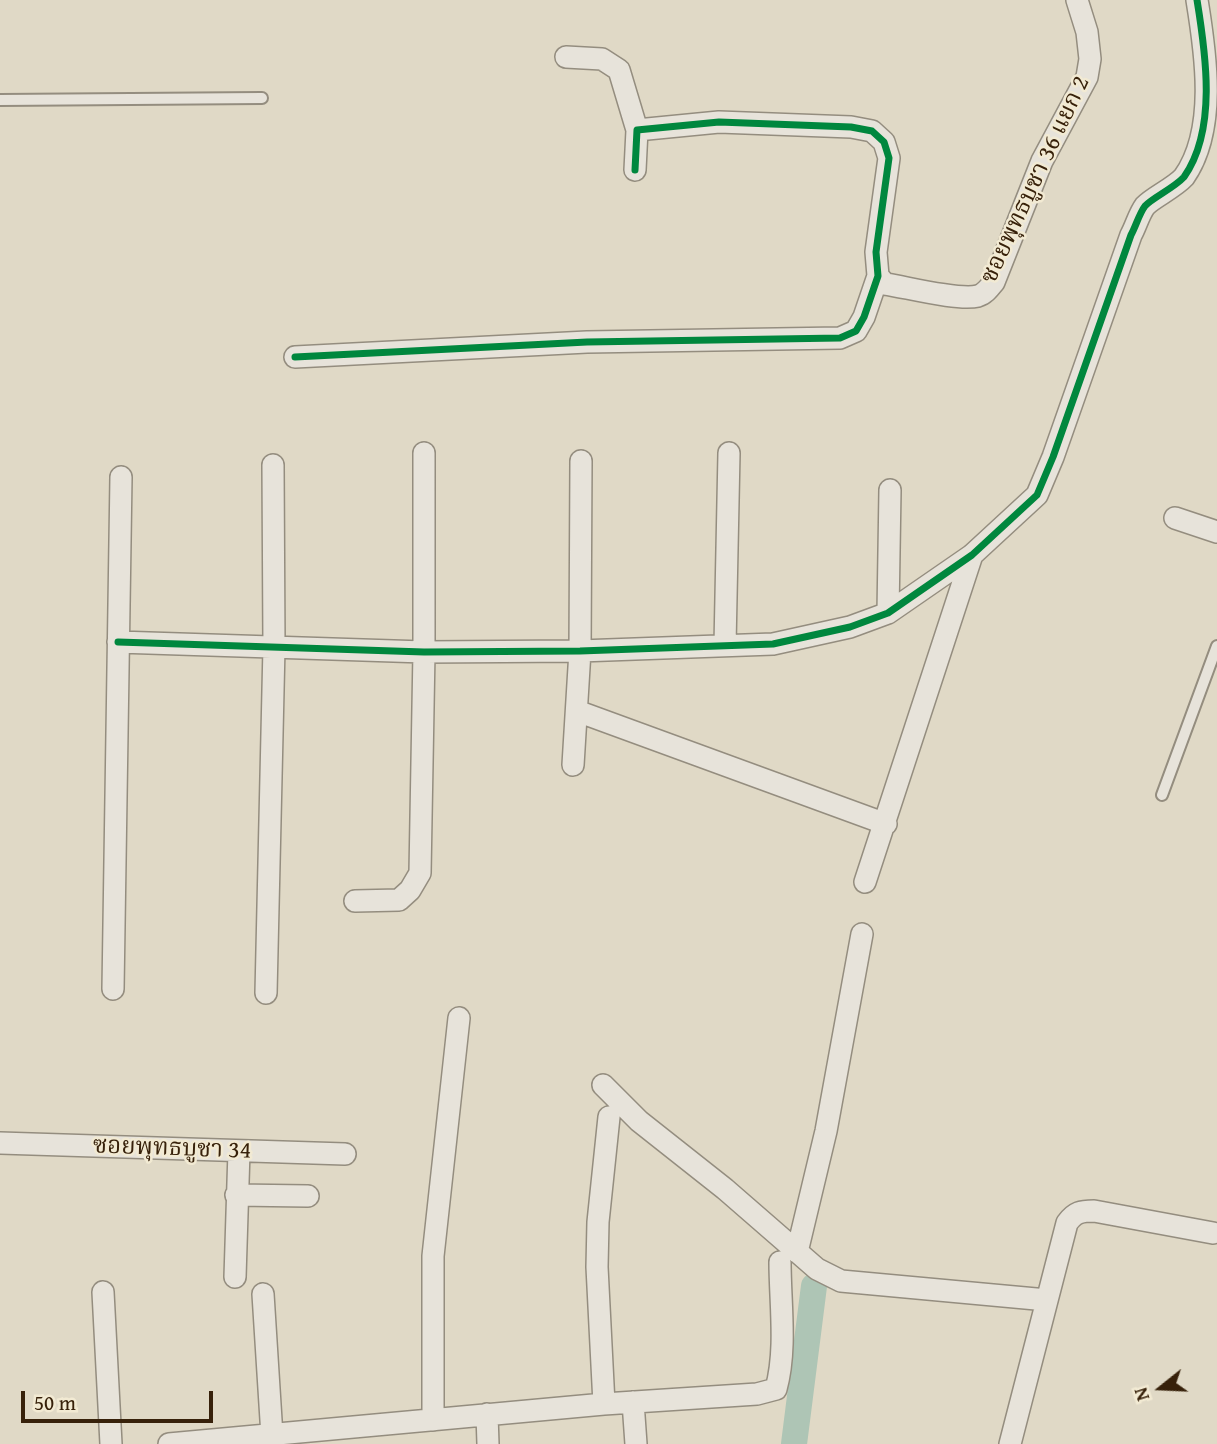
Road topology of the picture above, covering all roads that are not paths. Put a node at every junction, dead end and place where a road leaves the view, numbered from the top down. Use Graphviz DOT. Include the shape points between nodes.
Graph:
graph roads {
  1 [pos="1077,0"];
  2 [pos="1197,0"];
  3 [pos="566,57"];
  4 [pos="262,98"];
  5 [pos="0,100"];
  6 [pos="636,130"];
  7 [pos="635,170"];
  8 [pos="878,276"];
  9 [pos="295,357"];
  10 [pos="424,453"];
  11 [pos="729,453"];
  12 [pos="581,461"];
  13 [pos="273,465"];
  14 [pos="121,477"];
  15 [pos="890,490"];
  16 [pos="1175,518"];
  17 [pos="1217,532"];
  18 [pos="972,555"];
  19 [pos="888,612"];
  20 [pos="118,642"];
  21 [pos="726,645"];
  22 [pos="1217,646"];
  23 [pos="274,647"];
  24 [pos="424,652"];
  25 [pos="580,652"];
  26 [pos="577,710"];
  27 [pos="573,765"];
  28 [pos="1161,795"];
  29 [pos="886,824"];
  30 [pos="865,882"];
  31 [pos="355,901"];
  32 [pos="862,934"];
  33 [pos="114,989"];
  34 [pos="266,993"];
  35 [pos="459,1018"];
  36 [pos="603,1085"];
  37 [pos="608,1117"];
  38 [pos="0,1143"];
  39 [pos="239,1152"];
  40 [pos="345,1154"];
  41 [pos="236,1195"];
  42 [pos="308,1196"];
  43 [pos="1213,1233"];
  44 [pos="788,1257"];
  45 [pos="235,1277"];
  46 [pos="103,1292"];
  47 [pos="263,1294"];
  48 [pos="1047,1300"];
  49 [pos="633,1402"];
  50 [pos="604,1404"];
  51 [pos="487,1414"];
  52 [pos="433,1420"];
  53 [pos="272,1436"];
  54 [pos="245,1441"];
  55 [pos="111,1444"];
  56 [pos="169,1444"];
  57 [pos="488,1444"];
  58 [pos="636,1444"];
  59 [pos="1010,1444"];
  1 -- 8 [label="street, ซอยพุทธบูชา 36 แยก 2" via="1087,32 1087,77 1042,161 994,282 978,296 962,296 885,284"];
  2 -- 18 [label="street" via="1210,85 1201,149 1185,175 1146,205 1131,236 1037,495"];
  3 -- 6 [label="street" via="602,59 619,69"];
  4 -- 5 [label="lane"];
  6 -- 7 [label="street"];
  6 -- 8 [label="street" via="719,122 872,131 884,142 889,158 876,252"];
  8 -- 9 [label="street" via="856,331 839,338 587,342"];
  10 -- 24 [label="street"];
  11 -- 21 [label="street"];
  12 -- 25 [label="street"];
  13 -- 23 [label="street"];
  14 -- 20 [label="street"];
  15 -- 19 [label="street"];
  16 -- 17 [label="street"];
  18 -- 19 [label="street"];
  18 -- 29 [label="street"];
  19 -- 21 [label="street" via="850,627 773,644"];
  20 -- 23 [label="street"];
  20 -- 33 [label="street"];
  21 -- 25 [label="street"];
  22 -- 28 [label="lane"];
  23 -- 24 [label="street"];
  23 -- 34 [label="street"];
  24 -- 25 [label="street"];
  24 -- 31 [label="street" via="420,873 399,900"];
  25 -- 26 [label="street"];
  26 -- 27 [label="street"];
  26 -- 29 [label="street"];
  29 -- 30 [label="street"];
  32 -- 44 [label="street" via="826,1131"];
  35 -- 52 [label="street" via="433,1256"];
  36 -- 44 [label="street" via="639,1121 725,1189"];
  37 -- 50 [label="street" via="597,1255"];
  38 -- 39 [label="street, ซอยพุทธบูชา 34"];
  39 -- 40 [label="street, ซอยพุทธบูชา 34"];
  39 -- 41 [label="street"];
  41 -- 42 [label="street"];
  41 -- 45 [label="street"];
  43 -- 48 [label="street" via="1080,1210 1067,1223"];
  44 -- 48 [label="street" via="841,1281"];
  44 -- 49 [label="street" via="776,1389"];
  46 -- 55 [label="street"];
  47 -- 53 [label="street"];
  48 -- 59 [label="street"];
  49 -- 50 [label="street"];
  49 -- 58 [label="street"];
  50 -- 51 [label="street"];
  51 -- 52 [label="street"];
  51 -- 57 [label="street"];
  52 -- 53 [label="street"];
  53 -- 54 [label="street"];
  54 -- 56 [label="street"];
}
